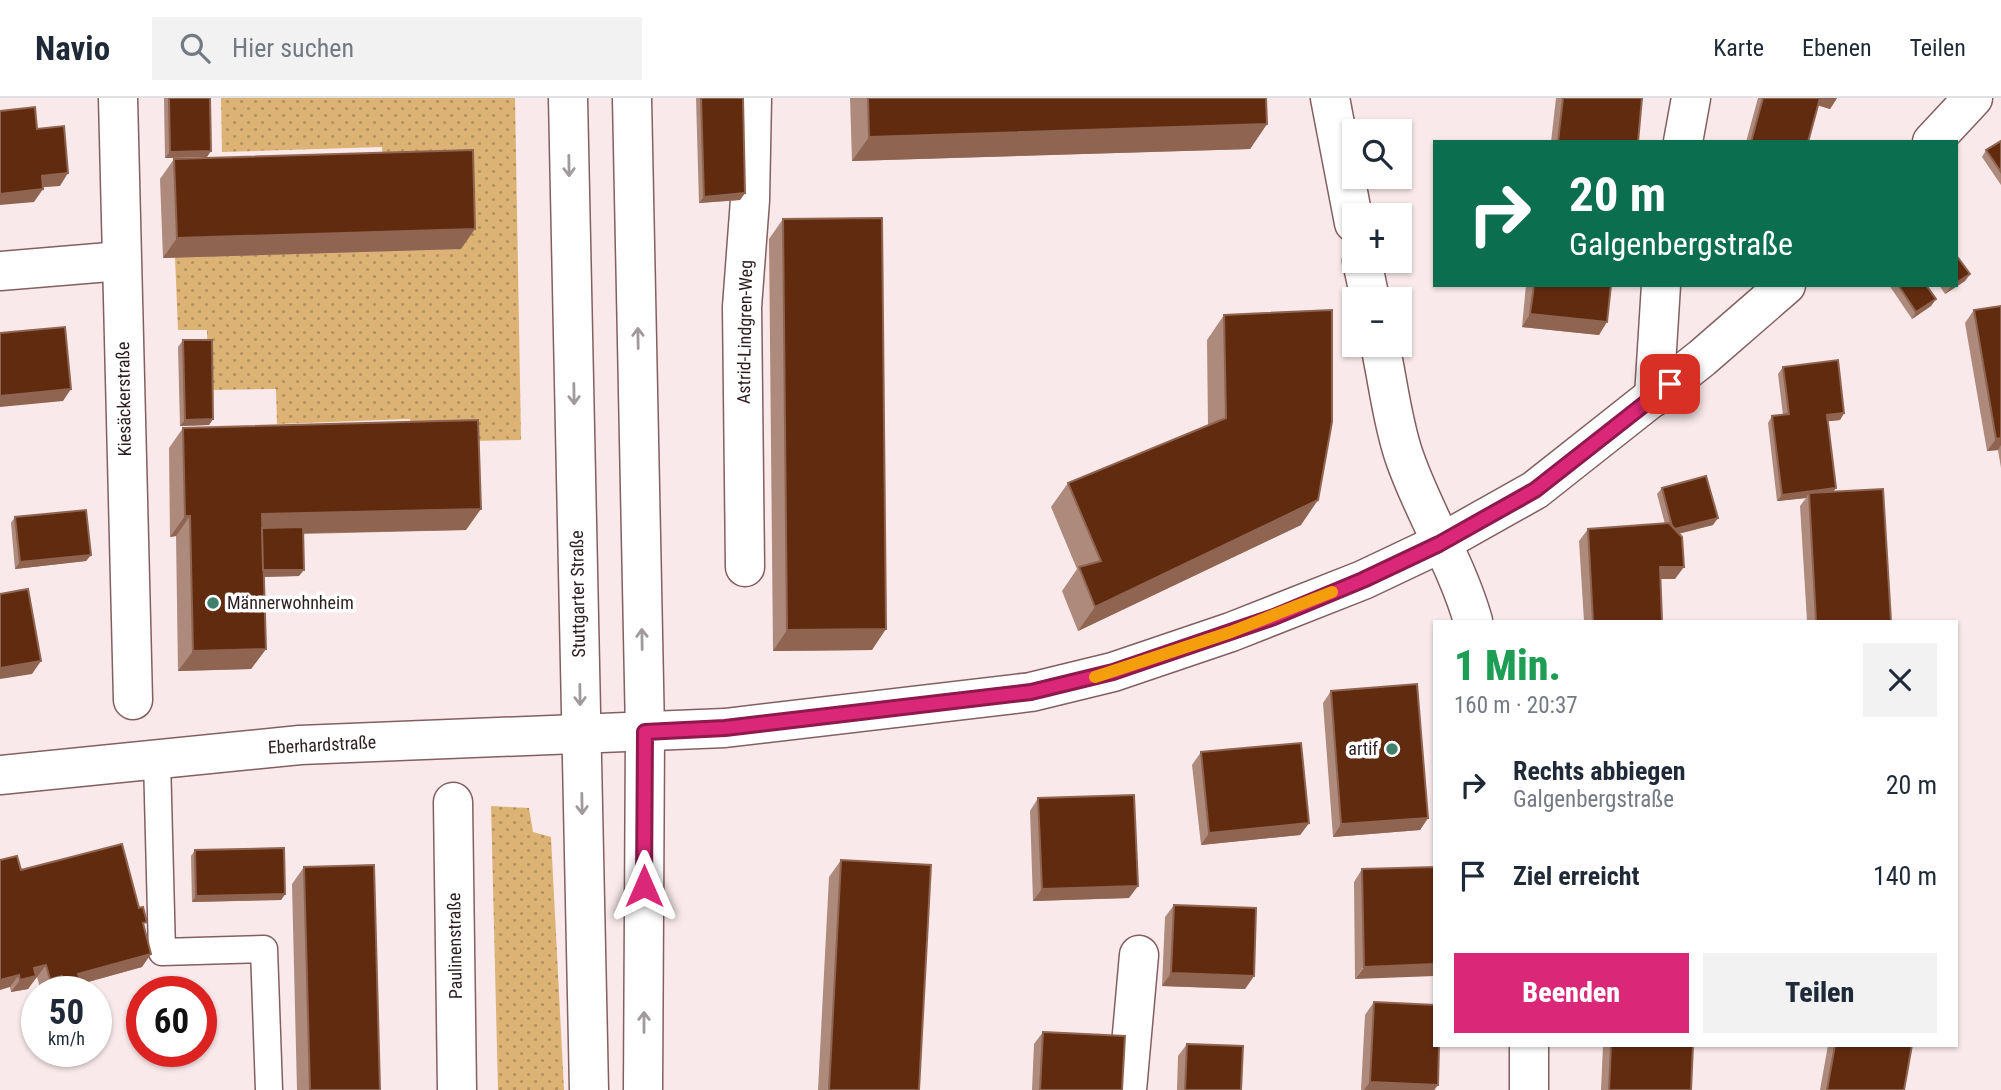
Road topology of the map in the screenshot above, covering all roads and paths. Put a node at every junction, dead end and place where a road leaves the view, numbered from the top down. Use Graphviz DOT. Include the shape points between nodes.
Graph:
graph roads {
  1 [pos="118,98"];
  2 [pos="568,98"];
  3 [pos="632,98"];
  4 [pos="752,98"];
  5 [pos="1330,98"];
  6 [pos="1691,98"];
  7 [pos="1973,98"];
  8 [pos="1683,140"];
  9 [pos="1934,140"];
  10 [pos="1350,203"];
  11 [pos="121,261"];
  12 [pos="0,271"];
  13 [pos="1661,287"];
  14 [pos="1784,287"];
  15 [pos="1383,357"];
  16 [pos="1654,397"];
  17 [pos="1439,544"];
  18 [pos="745,567"];
  19 [pos="1472,620"];
  20 [pos="133,700"];
  21 [pos="645,732"];
  22 [pos="581,736"];
  23 [pos="157,759"];
  24 [pos="0,775"];
  25 [pos="453,802"];
  26 [pos="1139,955"];
  27 [pos="1529,1047"];
  28 [pos="268,1090"];
  29 [pos="457,1090"];
  30 [pos="589,1090"];
  31 [pos="643,1090"];
  32 [pos="1127,1090"];
  33 [pos="1529,1090"];
  1 -- 11 [label="street, Kiesäckerstraße"];
  2 -- 22 [label="street, Stuttgarter Straße, one-way"];
  21 -- 3 [label="street, one-way"];
  4 -- 18 [label="street, Astrid-Lindgren-Weg" via="743,307"];
  5 -- 10 [label="street"];
  6 -- 8 [label="street"];
  7 -- 9 [label="street"];
  11 -- 12 [label="street"];
  11 -- 20 [label="street, Kiesäckerstraße"];
  13 -- 16 [label="street"];
  14 -- 16 [label="street, Eberhardstraße"];
  15 -- 17 [label="street" via="1403,454"];
  16 -- 17 [label="street, Eberhardstraße" via="1535,490"];
  17 -- 19 [label="street"];
  17 -- 21 [label="street, Eberhardstraße" via="1274,617 1071,684 837,716"];
  21 -- 22 [label="street, Eberhardstraße"];
  31 -- 21 [label="street, one-way"];
  22 -- 23 [label="street, Eberhardstraße" via="300,745"];
  22 -- 30 [label="street, Stuttgarter Straße, one-way"];
  23 -- 24 [label="street, Eberhardstraße"];
  23 -- 28 [label="lane" via="162,953 264,949"];
  25 -- 29 [label="street, Paulinenstraße"];
  26 -- 32 [label="street"];
  27 -- 33 [label="street"];
}
